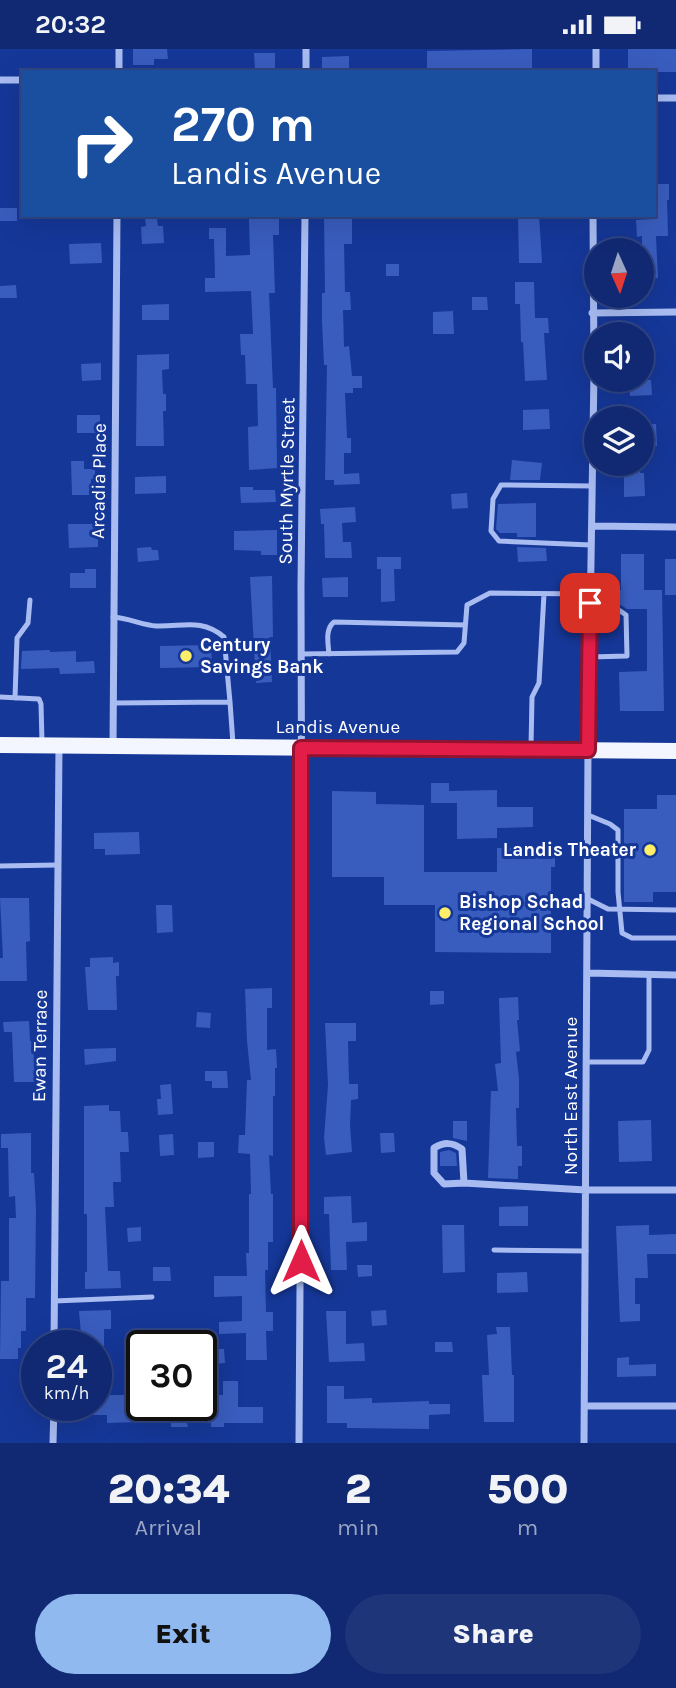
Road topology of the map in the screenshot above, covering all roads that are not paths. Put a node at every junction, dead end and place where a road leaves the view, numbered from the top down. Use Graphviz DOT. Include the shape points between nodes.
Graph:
graph roads {
  1 [pos="119,49"];
  2 [pos="306,49"];
  3 [pos="596,49"];
  4 [pos="119,70"];
  5 [pos="306,70"];
  6 [pos="596,70"];
  7 [pos="0,80"];
  8 [pos="21,80"];
  9 [pos="656,98"];
  10 [pos="676,98"];
  11 [pos="117,217"];
  12 [pos="305,217"];
  13 [pos="593,217"];
  14 [pos="676,312"];
  15 [pos="592,313"];
  16 [pos="592,486"];
  17 [pos="592,526"];
  18 [pos="676,527"];
  19 [pos="591,545"];
  20 [pos="544,594"];
  21 [pos="591,594"];
  22 [pos="30,600"];
  23 [pos="590,603"];
  24 [pos="113,617"];
  25 [pos="465,625"];
  26 [pos="301,654"];
  27 [pos="329,654"];
  28 [pos="590,657"];
  29 [pos="0,698"];
  30 [pos="15,698"];
  31 [pos="230,702"];
  32 [pos="113,703"];
  33 [pos="0,745"];
  34 [pos="50,746"];
  35 [pos="113,746"];
  36 [pos="233,747"];
  37 [pos="301,748"];
  38 [pos="531,749"];
  39 [pos="588,750"];
  40 [pos="676,751"];
  41 [pos="588,815"];
  42 [pos="57,865"];
  43 [pos="0,866"];
  44 [pos="587,899"];
  45 [pos="620,909"];
  46 [pos="676,910"];
  47 [pos="676,938"];
  48 [pos="587,973"];
  49 [pos="649,974"];
  50 [pos="676,975"];
  51 [pos="587,1062"];
  52 [pos="464,1183"];
  53 [pos="586,1190"];
  54 [pos="676,1190"];
  55 [pos="494,1250"];
  56 [pos="586,1251"];
  57 [pos="152,1297"];
  58 [pos="54,1301"];
  59 [pos="54,1330"];
  60 [pos="585,1406"];
  61 [pos="676,1406"];
  62 [pos="54,1421"];
  63 [pos="53,1443"];
  64 [pos="299,1443"];
  65 [pos="584,1443"];
  1 -- 4 [label="street"];
  2 -- 5 [label="street"];
  3 -- 6 [label="street"];
  7 -- 8 [label="street"];
  9 -- 10 [label="street"];
  11 -- 24 [label="street, Arcadia Place"];
  12 -- 26 [label="street, South Myrtle Street"];
  13 -- 15 [label="street, North East Avenue"];
  14 -- 15 [label="street"];
  15 -- 16 [label="street, North East Avenue"];
  16 -- 17 [label="street, North East Avenue"];
  16 -- 19 [label="lane" via="501,485 493,499 491,531 499,541"];
  17 -- 18 [label="street"];
  17 -- 19 [label="street, North East Avenue"];
  19 -- 21 [label="street, North East Avenue"];
  20 -- 21 [label="lane"];
  20 -- 25 [label="lane" via="490,593 467,605"];
  20 -- 38 [label="lane"];
  21 -- 23 [label="street, North East Avenue"];
  22 -- 30 [label="lane" via="28,623 18,638"];
  23 -- 28 [label="street, North East Avenue"];
  23 -- 28 [label="lane" via="613,606 626,615 627,656"];
  24 -- 31 [label="lane" via="153,626 204,625 214,629 224,637"];
  24 -- 32 [label="street, Arcadia Place"];
  25 -- 27 [label="lane" via="464,643 457,652"];
  25 -- 27 [label="lane" via="334,622 328,632"];
  26 -- 27 [label="lane"];
  26 -- 37 [label="street, South Myrtle Street"];
  28 -- 39 [label="street, North East Avenue"];
  29 -- 30 [label="lane"];
  30 -- 34 [label="lane" via="39,699"];
  31 -- 32 [label="lane"];
  31 -- 36 [label="lane"];
  32 -- 35 [label="street, Arcadia Place"];
  33 -- 34 [label="main road, Landis Avenue"];
  34 -- 35 [label="main road, Landis Avenue"];
  34 -- 42 [label="street, Ewan Terrace"];
  35 -- 36 [label="main road, Landis Avenue"];
  36 -- 37 [label="main road, Landis Avenue"];
  37 -- 38 [label="main road, Landis Avenue"];
  37 -- 64 [label="street, South Myrtle Street"];
  38 -- 39 [label="main road, Landis Avenue"];
  39 -- 40 [label="main road, Landis Avenue"];
  39 -- 41 [label="street, North East Avenue"];
  41 -- 44 [label="street, North East Avenue"];
  41 -- 45 [label="lane" via="618,830"];
  42 -- 43 [label="lane"];
  42 -- 58 [label="street, Ewan Terrace"];
  44 -- 45 [label="lane"];
  44 -- 48 [label="street, North East Avenue"];
  45 -- 46 [label="lane"];
  45 -- 47 [label="lane" via="622,933 627,937"];
  48 -- 49 [label="street"];
  48 -- 51 [label="street, North East Avenue"];
  49 -- 50 [label="street"];
  49 -- 51 [label="lane" via="649,1050 643,1062"];
  51 -- 53 [label="street, North East Avenue"];
  52 -- 52 [label="street" via="462,1149 448,1143 434,1148 434,1173 444,1184"];
  52 -- 53 [label="street"];
  53 -- 54 [label="street"];
  53 -- 56 [label="street, North East Avenue"];
  55 -- 56 [label="lane"];
  56 -- 60 [label="street, North East Avenue"];
  57 -- 58 [label="lane"];
  58 -- 59 [label="street, Ewan Terrace"];
  60 -- 61 [label="street"];
  60 -- 65 [label="street, North East Avenue"];
  62 -- 63 [label="street"];
}
